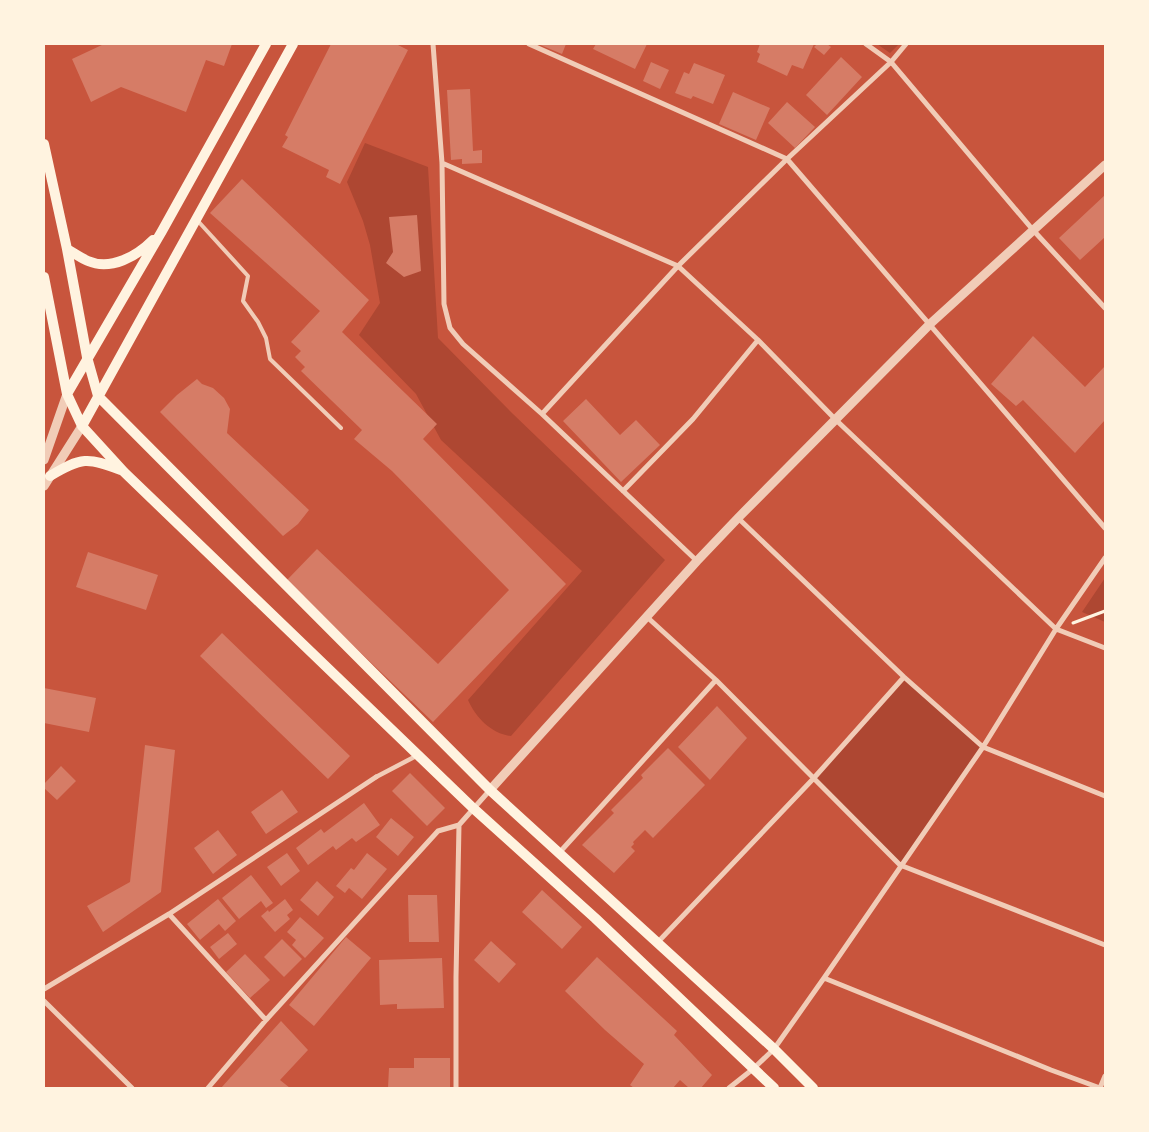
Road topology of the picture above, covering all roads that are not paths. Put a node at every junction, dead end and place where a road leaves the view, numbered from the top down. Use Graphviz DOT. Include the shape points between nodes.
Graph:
graph roads {
  1 [pos="266,44"];
  2 [pos="293,44"];
  3 [pos="433,44"];
  4 [pos="529,44"];
  5 [pos="866,44"];
  6 [pos="906,44"];
  7 [pos="891,62"];
  8 [pos="44,144"];
  9 [pos="787,159"];
  10 [pos="442,163"];
  11 [pos="1105,165"];
  12 [pos="196,218"];
  13 [pos="1033,230"];
  14 [pos="162,231"];
  15 [pos="67,248"];
  16 [pos="678,266"];
  17 [pos="44,278"];
  18 [pos="1105,308"];
  19 [pos="930,324"];
  20 [pos="758,340"];
  21 [pos="87,357"];
  22 [pos="67,394"];
  23 [pos="98,396"];
  24 [pos="542,414"];
  25 [pos="836,420"];
  26 [pos="82,426"];
  27 [pos="341,428"];
  28 [pos="44,460"];
  29 [pos="124,472"];
  30 [pos="50,476"];
  31 [pos="44,486"];
  32 [pos="623,491"];
  33 [pos="738,518"];
  34 [pos="1105,528"];
  35 [pos="1105,558"];
  36 [pos="697,561"];
  37 [pos="647,617"];
  38 [pos="1056,629"];
  39 [pos="1105,648"];
  40 [pos="904,676"];
  41 [pos="716,680"];
  42 [pos="983,747"];
  43 [pos="419,754"];
  44 [pos="376,777"];
  45 [pos="813,778"];
  46 [pos="490,790"];
  47 [pos="1105,796"];
  48 [pos="473,808"];
  49 [pos="460,825"];
  50 [pos="559,853"];
  51 [pos="900,865"];
  52 [pos="170,914"];
  53 [pos="658,942"];
  54 [pos="1105,945"];
  55 [pos="824,978"];
  56 [pos="44,989"];
  57 [pos="44,1001"];
  58 [pos="266,1020"];
  59 [pos="774,1049"];
  60 [pos="753,1069"];
  61 [pos="1105,1076"];
  62 [pos="132,1088"];
  63 [pos="208,1088"];
  64 [pos="456,1088"];
  65 [pos="728,1088"];
  66 [pos="774,1088"];
  67 [pos="813,1088"];
  68 [pos="1100,1088"];
  1 -- 14 [label="main road"];
  2 -- 12 [label="main road"];
  3 -- 10 [label="street"];
  4 -- 9 [label="street"];
  5 -- 7 [label="street"];
  6 -- 7 [label="street"];
  7 -- 9 [label="street"];
  7 -- 13 [label="street"];
  8 -- 15 [label="main road"];
  9 -- 16 [label="street"];
  9 -- 19 [label="street"];
  10 -- 16 [label="street"];
  10 -- 24 [label="street" via="444,304 450,328 463,344"];
  11 -- 13 [label="street"];
  12 -- 23 [label="main road"];
  12 -- 27 [label="lane" via="248,276 243,302 266,338 270,359"];
  13 -- 18 [label="street"];
  13 -- 19 [label="street"];
  14 -- 15 [label="main road" via="132,257 112,263 89,262"];
  14 -- 21 [label="main road"];
  15 -- 21 [label="main road"];
  16 -- 20 [label="street"];
  16 -- 24 [label="street"];
  17 -- 22 [label="main road"];
  19 -- 25 [label="street"];
  19 -- 34 [label="street"];
  20 -- 25 [label="street"];
  20 -- 32 [label="street" via="692,419"];
  21 -- 22 [label="main road"];
  21 -- 23 [label="main road"];
  22 -- 26 [label="main road"];
  22 -- 28 [label="street"];
  23 -- 26 [label="main road"];
  23 -- 46 [label="main road"];
  24 -- 32 [label="street"];
  25 -- 33 [label="street"];
  25 -- 38 [label="street"];
  26 -- 29 [label="main road"];
  26 -- 30 [label="street"];
  29 -- 30 [label="main road" via="92,460 68,465"];
  29 -- 43 [label="main road"];
  30 -- 31 [label="street"];
  32 -- 36 [label="street"];
  33 -- 36 [label="street"];
  33 -- 40 [label="street"];
  35 -- 38 [label="street"];
  36 -- 37 [label="street"];
  37 -- 41 [label="street"];
  37 -- 46 [label="street"];
  38 -- 39 [label="street"];
  38 -- 42 [label="street"];
  40 -- 42 [label="street"];
  40 -- 45 [label="street"];
  41 -- 45 [label="street"];
  41 -- 50 [label="street"];
  42 -- 47 [label="street"];
  42 -- 51 [label="street"];
  43 -- 44 [label="street"];
  43 -- 48 [label="main road"];
  44 -- 52 [label="street"];
  45 -- 51 [label="street"];
  45 -- 53 [label="street"];
  46 -- 48 [label="street"];
  46 -- 50 [label="main road"];
  48 -- 49 [label="street"];
  48 -- 60 [label="main road" via="595,918"];
  49 -- 58 [label="street" via="438,831"];
  49 -- 64 [label="street"];
  50 -- 53 [label="main road"];
  51 -- 54 [label="street"];
  51 -- 55 [label="street"];
  52 -- 56 [label="street"];
  52 -- 58 [label="street"];
  53 -- 59 [label="main road"];
  55 -- 59 [label="street"];
  55 -- 68 [label="street"];
  57 -- 62 [label="street"];
  58 -- 63 [label="street"];
  59 -- 60 [label="street"];
  59 -- 67 [label="main road"];
  60 -- 65 [label="street"];
  60 -- 66 [label="main road"];
  61 -- 68 [label="street"];
}
